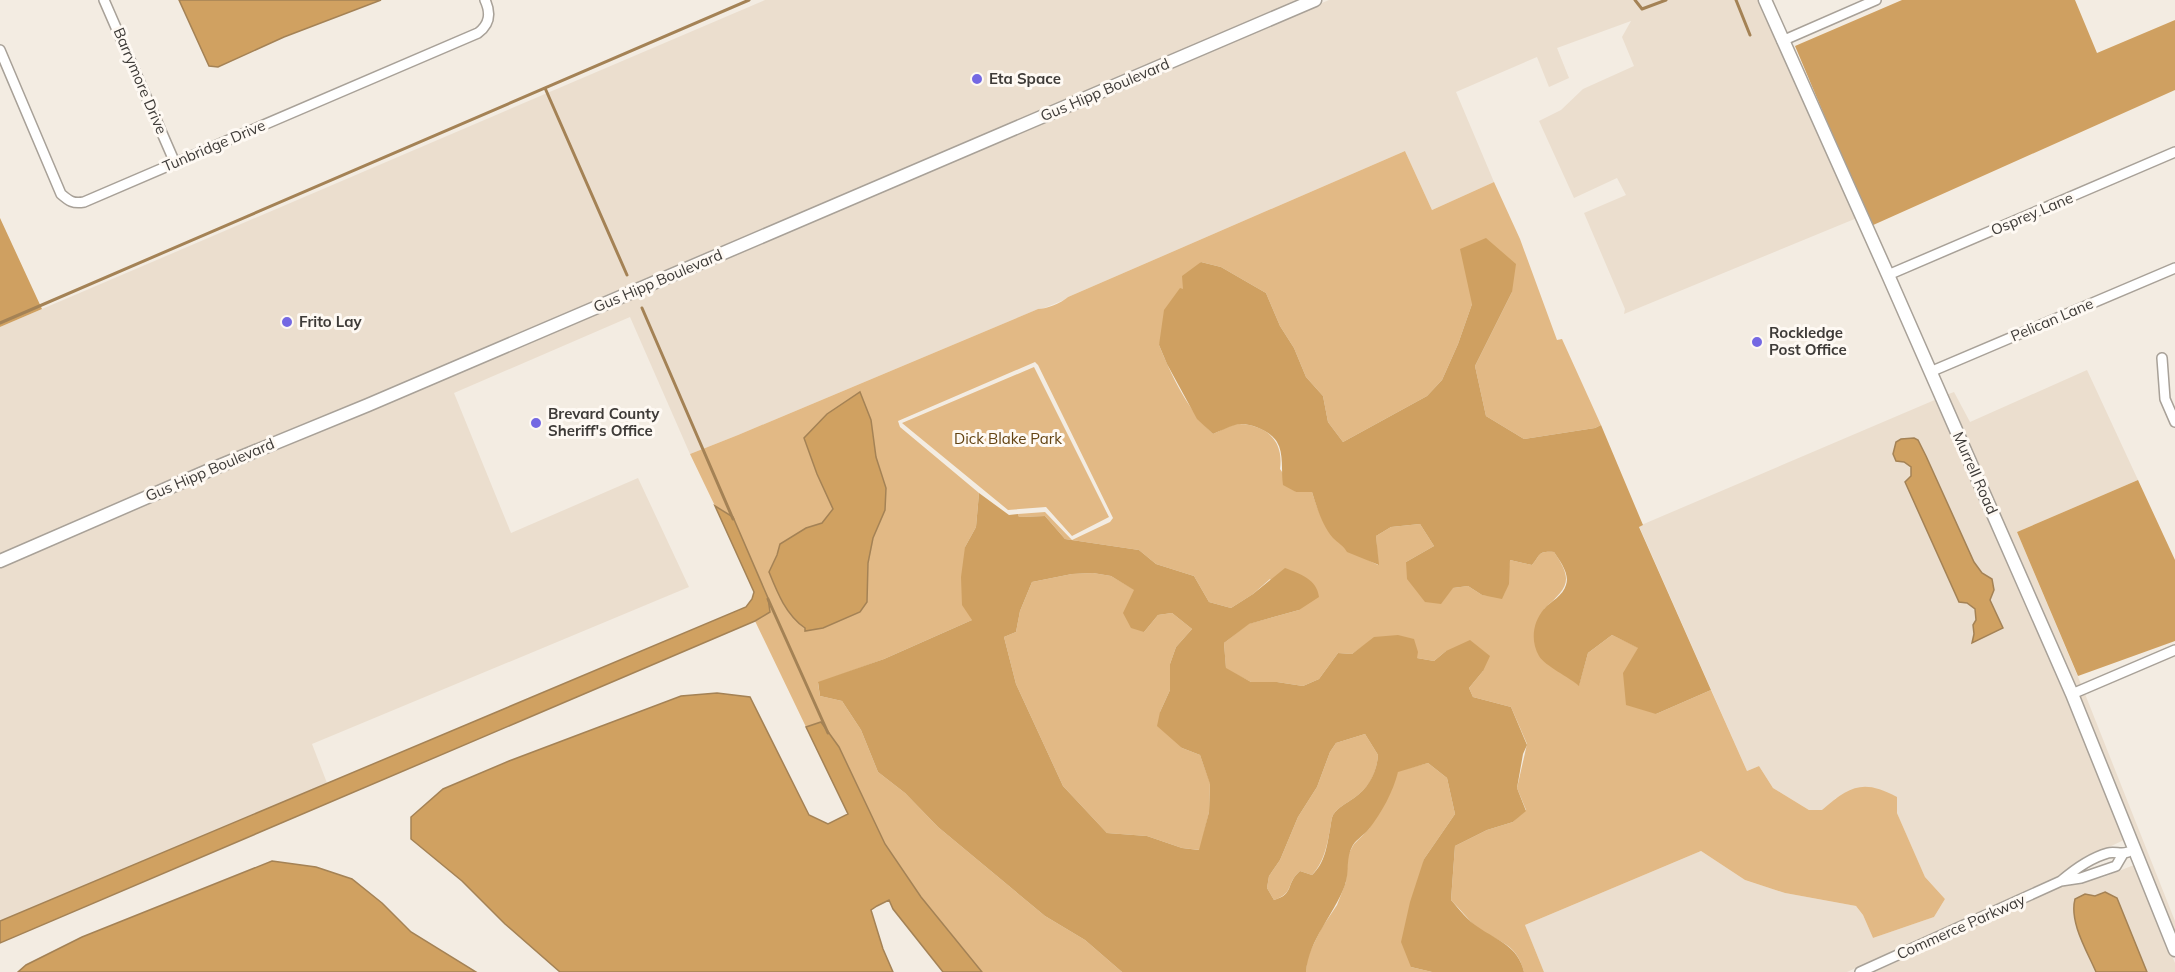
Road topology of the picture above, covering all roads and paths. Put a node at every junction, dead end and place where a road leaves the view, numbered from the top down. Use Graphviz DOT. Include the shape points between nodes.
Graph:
graph roads {
  1 [pos="104,0"];
  2 [pos="485,0"];
  3 [pos="1315,0"];
  4 [pos="1765,0"];
  5 [pos="1876,0"];
  6 [pos="1858,4"];
  7 [pos="1782,41"];
  8 [pos="0,50"];
  9 [pos="2175,152"];
  10 [pos="175,163"];
  11 [pos="2175,268"];
  12 [pos="1888,275"];
  13 [pos="2162,358"];
  14 [pos="1930,372"];
  15 [pos="2175,422"];
  16 [pos="0,561"];
  17 [pos="2175,650"];
  18 [pos="2072,694"];
  19 [pos="2128,852"];
  20 [pos="2061,881"];
  21 [pos="2175,950"];
  22 [pos="1860,972"];
  1 -- 10 [label="street, Barrymore Drive"];
  2 -- 10 [label="street, Tunbridge Drive" via="489,14 478,33"];
  3 -- 16 [label="street, Gus Hipp Boulevard"];
  4 -- 7 [label="street, Murrell Road"];
  5 -- 6 [label="street"];
  6 -- 7 [label="street"];
  7 -- 12 [label="street, Murrell Road"];
  8 -- 10 [label="street, Tunbridge Drive" via="61,194 69,201 84,202"];
  9 -- 12 [label="street, Osprey Lane"];
  11 -- 14 [label="street, Pelican Lane"];
  12 -- 14 [label="street, Murrell Road"];
  13 -- 15 [label="street" via="2165,399"];
  14 -- 18 [label="street, Murrell Road"];
  17 -- 18 [label="street"];
  18 -- 19 [label="street, Murrell Road"];
  19 -- 20 [label="street, Commerce Parkway" via="2100,856"];
  19 -- 20 [label="street, Commerce Parkway" via="2116,866"];
  19 -- 21 [label="street, Murrell Road"];
  20 -- 22 [label="street, Commerce Parkway"];
}
